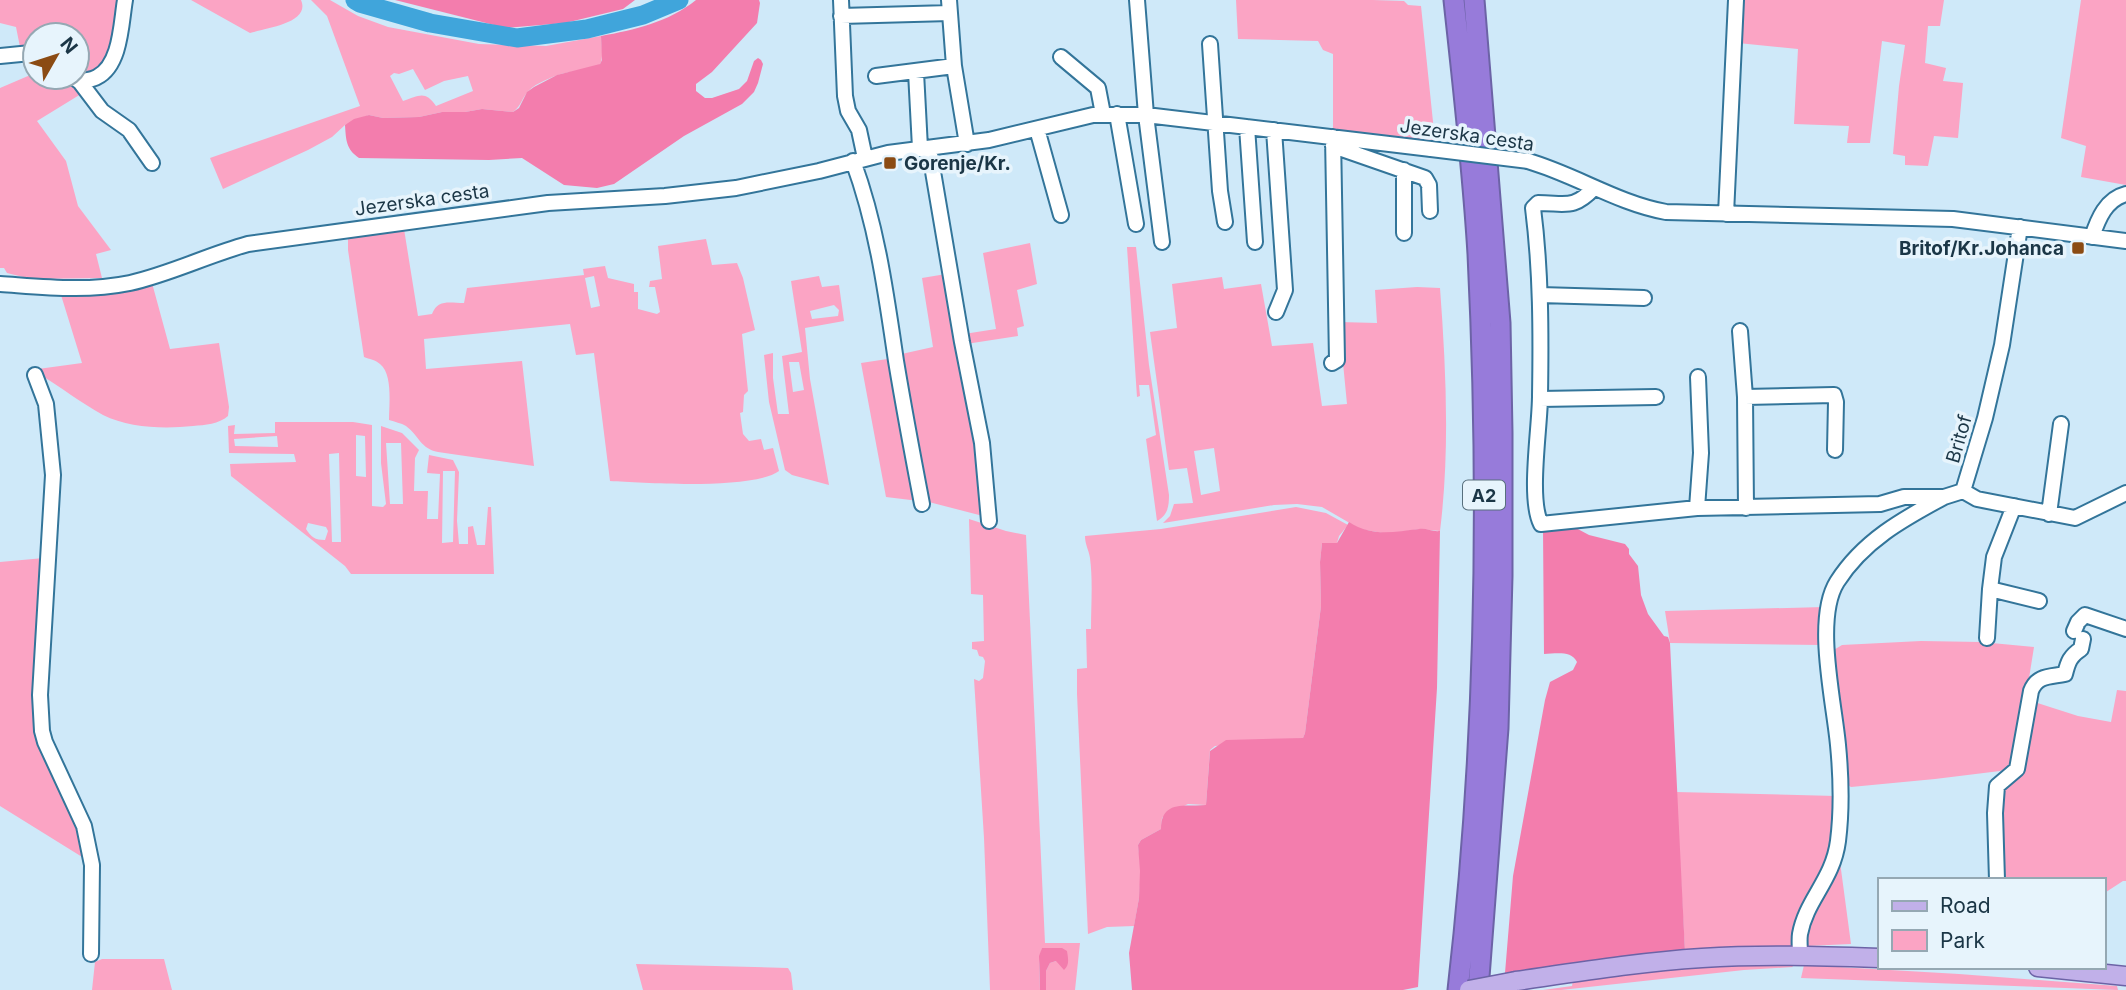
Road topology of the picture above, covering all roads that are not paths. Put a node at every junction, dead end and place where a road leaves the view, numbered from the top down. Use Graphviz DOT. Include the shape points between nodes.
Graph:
graph roads {
  1 [pos="125,0"];
  2 [pos="841,0"];
  3 [pos="1137,0"];
  4 [pos="1454,0"];
  5 [pos="1474,0"];
  6 [pos="1736,0"];
  7 [pos="949,6"];
  8 [pos="841,16"];
  9 [pos="1210,44"];
  10 [pos="21,54"];
  11 [pos="0,57"];
  12 [pos="1061,57"];
  13 [pos="954,66"];
  14 [pos="916,72"];
  15 [pos="876,76"];
  16 [pos="91,78"];
  17 [pos="86,91"];
  18 [pos="1110,114"];
  19 [pos="1146,115"];
  20 [pos="1215,124"];
  21 [pos="1247,127"];
  22 [pos="1037,129"];
  23 [pos="1275,130"];
  24 [pos="1333,142"];
  25 [pos="967,144"];
  26 [pos="925,148"];
  27 [pos="859,160"];
  28 [pos="152,163"];
  29 [pos="1405,170"];
  30 [pos="1594,188"];
  31 [pos="2126,194"];
  32 [pos="1430,211"];
  33 [pos="1726,214"];
  34 [pos="1061,215"];
  35 [pos="1226,222"];
  36 [pos="1136,224"];
  37 [pos="2020,227"];
  38 [pos="1404,233"];
  39 [pos="2092,237"];
  40 [pos="2126,241"];
  41 [pos="1162,242"];
  42 [pos="1255,242"];
  43 [pos="0,284"];
  44 [pos="1540,295"];
  45 [pos="1644,298"];
  46 [pos="1276,312"];
  47 [pos="1740,331"];
  48 [pos="1332,363"];
  49 [pos="35,375"];
  50 [pos="1698,377"];
  51 [pos="1656,397"];
  52 [pos="1745,397"];
  53 [pos="1540,399"];
  54 [pos="2061,424"];
  55 [pos="1835,450"];
  56 [pos="1963,491"];
  57 [pos="2126,493"];
  58 [pos="1944,497"];
  59 [pos="922,504"];
  60 [pos="2014,506"];
  61 [pos="1697,508"];
  62 [pos="1746,508"];
  63 [pos="2049,514"];
  64 [pos="989,522"];
  65 [pos="1990,589"];
  66 [pos="2039,601"];
  67 [pos="2126,629"];
  68 [pos="1987,638"];
  69 [pos="1997,878"];
  70 [pos="91,954"];
  71 [pos="1800,955"];
  72 [pos="1878,958"];
  73 [pos="2058,969"];
  74 [pos="2126,976"];
  75 [pos="1458,990"];
  76 [pos="1469,990"];
  77 [pos="1478,990"];
  1 -- 16 [label="street" via="110,64 98,77"];
  2 -- 8 [label="street"];
  3 -- 19 [label="street"];
  4 -- 75 [label="highway, A2" via="1478,251 1484,480 1478,730"];
  5 -- 77 [label="highway, A2" via="1500,323 1502,433 1498,728"];
  6 -- 33 [label="street"];
  7 -- 8 [label="street"];
  7 -- 13 [label="street"];
  8 -- 27 [label="street" via="845,96 859,130"];
  9 -- 20 [label="street"];
  10 -- 11 [label="street"];
  12 -- 18 [label="street" via="1098,88"];
  13 -- 14 [label="street"];
  13 -- 25 [label="street"];
  14 -- 15 [label="street"];
  14 -- 26 [label="street"];
  17 -- 28 [label="street" via="102,111 129,130"];
  18 -- 19 [label="street, Jezerska cesta"];
  18 -- 22 [label="street, Jezerska cesta"];
  18 -- 36 [label="street"];
  19 -- 20 [label="street, Jezerska cesta"];
  19 -- 41 [label="street"];
  20 -- 21 [label="street, Jezerska cesta"];
  20 -- 35 [label="street"];
  21 -- 23 [label="street, Jezerska cesta"];
  21 -- 42 [label="street"];
  22 -- 25 [label="street, Jezerska cesta"];
  22 -- 34 [label="street"];
  23 -- 24 [label="street, Jezerska cesta"];
  23 -- 46 [label="street" via="1285,290"];
  24 -- 29 [label="street"];
  24 -- 30 [label="street, Jezerska cesta, bridge" via="1528,161"];
  24 -- 48 [label="street" via="1337,360"];
  25 -- 26 [label="street, Jezerska cesta"];
  26 -- 27 [label="street, Jezerska cesta"];
  26 -- 64 [label="street" via="982,443"];
  27 -- 43 [label="street, Jezerska cesta" via="701,193 548,203 248,244 132,283 72,289"];
  27 -- 59 [label="street" via="882,264"];
  29 -- 32 [label="street" via="1425,178"];
  29 -- 38 [label="street"];
  30 -- 33 [label="street, Jezerska cesta" via="1666,212"];
  30 -- 44 [label="street" via="1574,205 1538,202 1533,208"];
  31 -- 39 [label="street" via="2110,202"];
  33 -- 37 [label="street" via="1953,219"];
  37 -- 39 [label="street"];
  37 -- 56 [label="street, Britof" via="2002,345"];
  39 -- 40 [label="street"];
  44 -- 45 [label="street"];
  44 -- 53 [label="street"];
  47 -- 52 [label="street"];
  49 -- 70 [label="street" via="46,404 53,475 40,695 42,731 84,826 92,865"];
  50 -- 61 [label="street" via="1701,453"];
  51 -- 53 [label="street"];
  52 -- 55 [label="street" via="1834,395"];
  52 -- 62 [label="street"];
  53 -- 61 [label="street" via="1536,515 1541,524"];
  54 -- 63 [label="street"];
  56 -- 58 [label="street"];
  56 -- 60 [label="street, Britof" via="1977,499"];
  57 -- 63 [label="street, Britof" via="2075,518"];
  58 -- 62 [label="street"];
  58 -- 71 [label="street" via="1862,551 1836,584 1826,614 1841,779 1838,839 1834,862 1808,910 1800,935"];
  60 -- 63 [label="street, Britof"];
  60 -- 65 [label="street" via="1994,557"];
  61 -- 62 [label="street"];
  65 -- 66 [label="street"];
  65 -- 68 [label="street"];
  67 -- 69 [label="street" via="2085,615 2078,622 2081,649 2072,655 2065,674 2034,683 2017,769 1997,786"];
  71 -- 72 [label="main road"];
  71 -- 76 [label="main road, bridge" via="1600,968"];
  73 -- 74 [label="main road"];
}
